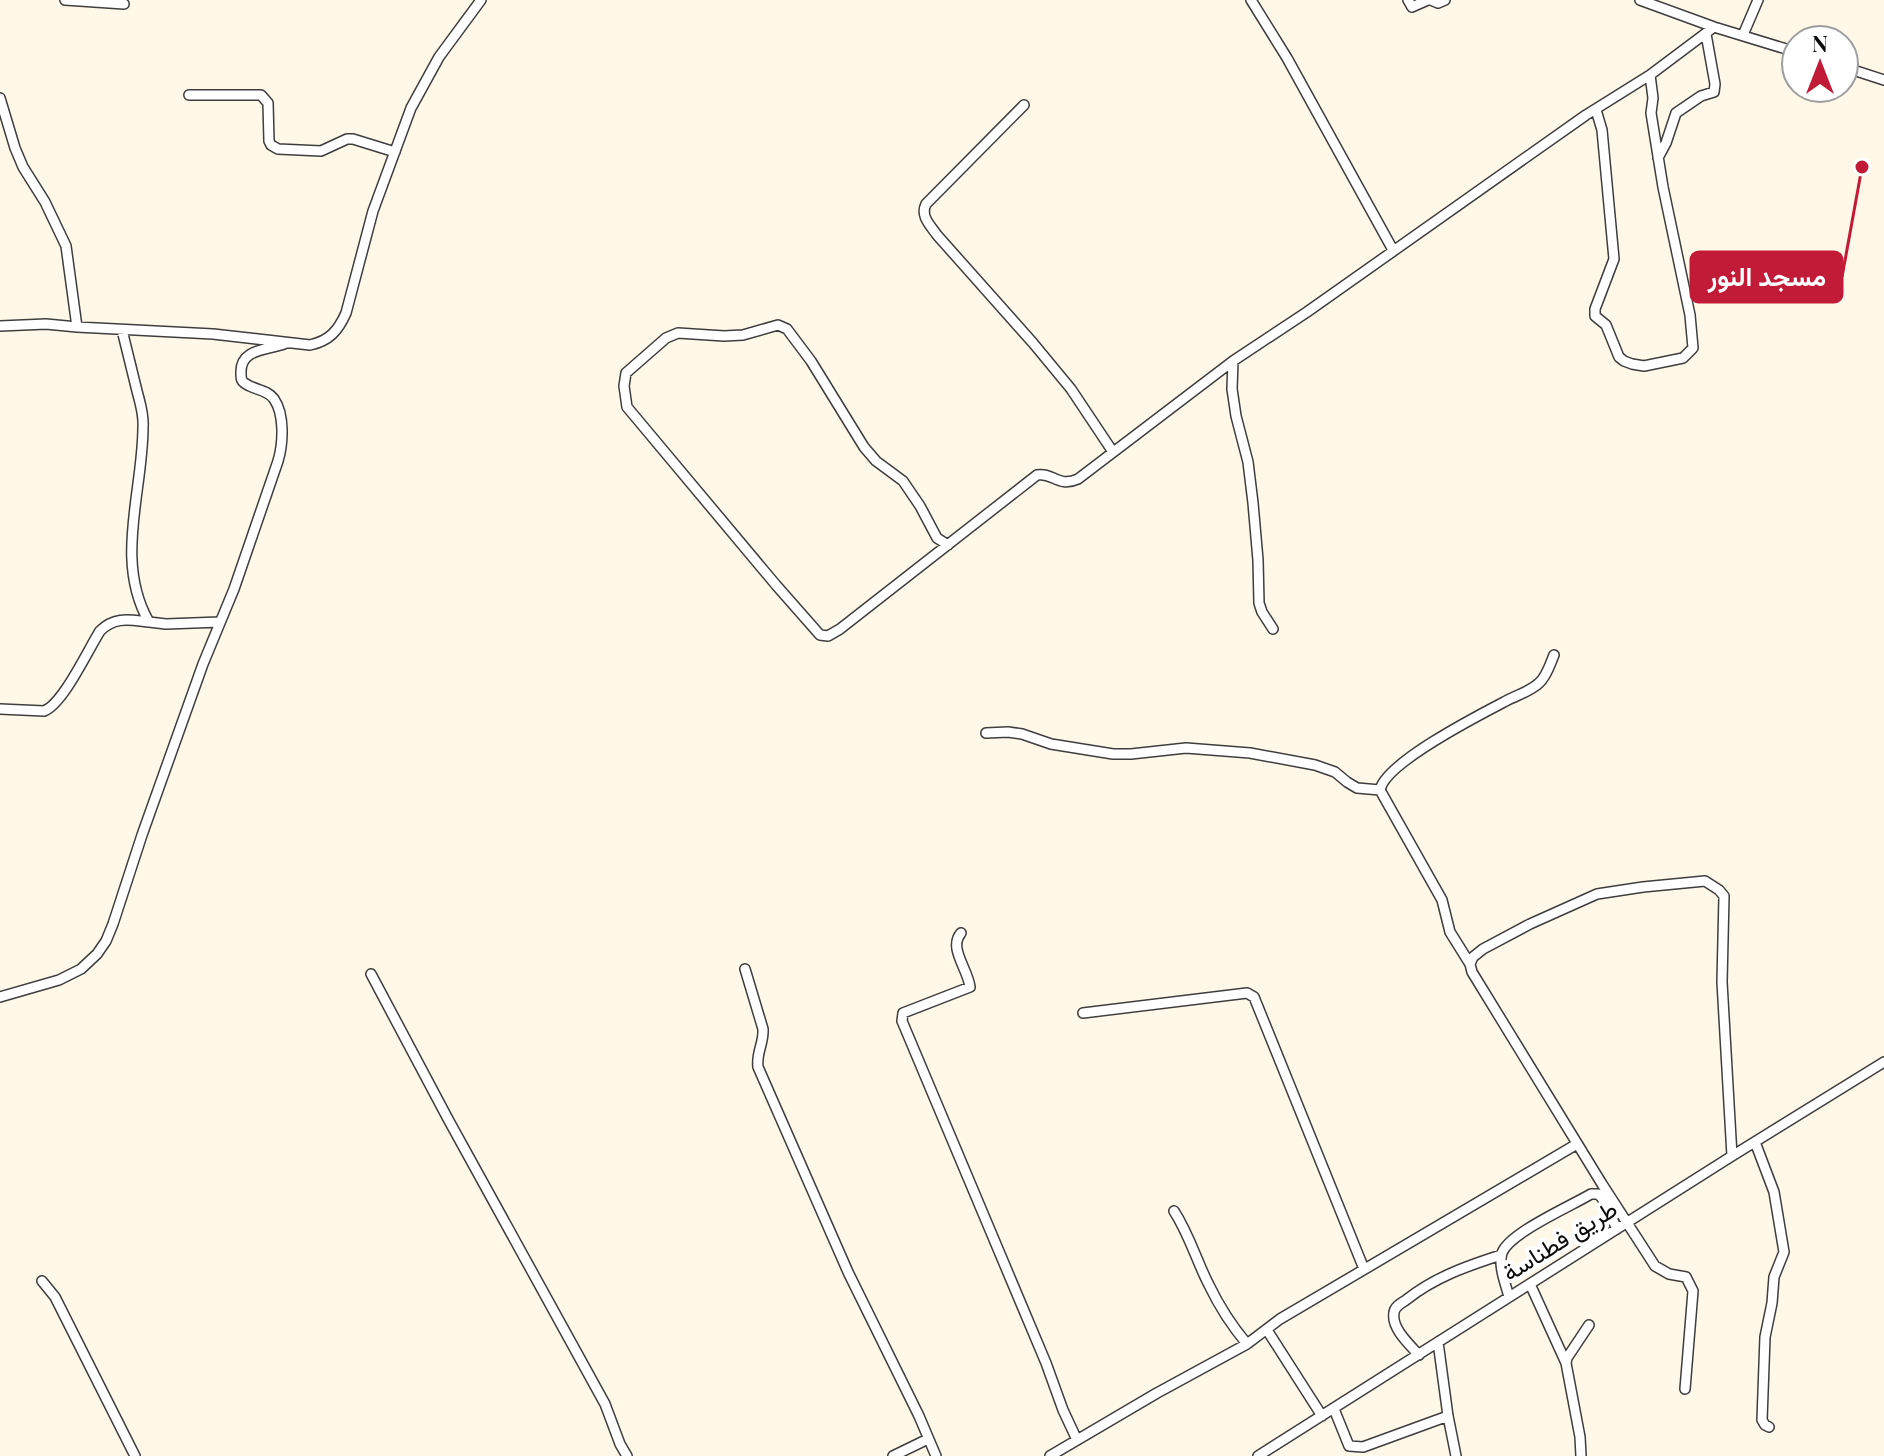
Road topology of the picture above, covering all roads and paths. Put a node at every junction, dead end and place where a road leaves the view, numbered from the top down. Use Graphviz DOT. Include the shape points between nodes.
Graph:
graph roads {
  1 [pos="65,0"];
  2 [pos="481,0"];
  3 [pos="1251,0"];
  4 [pos="1408,0"];
  5 [pos="1430,0"];
  6 [pos="1445,0"];
  7 [pos="1640,0"];
  8 [pos="1758,0"];
  9 [pos="124,4"];
  10 [pos="1710,30"];
  11 [pos="1743,35"];
  12 [pos="1780,47"];
  13 [pos="1860,72"];
  14 [pos="1650,75"];
  15 [pos="1884,80"];
  16 [pos="189,95"];
  17 [pos="0,98"];
  18 [pos="1024,105"];
  19 [pos="1596,110"];
  20 [pos="395,152"];
  21 [pos="1658,158"];
  22 [pos="1393,250"];
  23 [pos="0,326"];
  24 [pos="77,327"];
  25 [pos="122,330"];
  26 [pos="289,342"];
  27 [pos="1233,361"];
  28 [pos="1113,452"];
  29 [pos="948,545"];
  30 [pos="149,622"];
  31 [pos="220,622"];
  32 [pos="1273,629"];
  33 [pos="1554,655"];
  34 [pos="0,709"];
  35 [pos="986,733"];
  36 [pos="1380,790"];
  37 [pos="961,933"];
  38 [pos="1470,964"];
  39 [pos="745,969"];
  40 [pos="371,974"];
  41 [pos="0,997"];
  42 [pos="1083,1013"];
  43 [pos="1884,1062"];
  44 [pos="1755,1142"];
  45 [pos="1577,1144"];
  46 [pos="1732,1156"];
  47 [pos="1174,1211"];
  48 [pos="1627,1223"];
  49 [pos="1617,1229"];
  50 [pos="1501,1255"];
  51 [pos="1364,1269"];
  52 [pos="42,1281"];
  53 [pos="1530,1284"];
  54 [pos="1509,1297"];
  55 [pos="1589,1325"];
  56 [pos="1267,1330"];
  57 [pos="1438,1342"];
  58 [pos="1247,1344"];
  59 [pos="1419,1355"];
  60 [pos="1566,1363"];
  61 [pos="1685,1389"];
  62 [pos="1334,1409"];
  63 [pos="1322,1416"];
  64 [pos="1448,1416"];
  65 [pos="1769,1427"];
  66 [pos="928,1439"];
  67 [pos="1077,1440"];
  68 [pos="135,1456"];
  69 [pos="627,1456"];
  70 [pos="893,1456"];
  71 [pos="936,1456"];
  72 [pos="1050,1456"];
  73 [pos="1258,1456"];
  74 [pos="1456,1456"];
  75 [pos="1581,1456"];
  1 -- 9 [label="street"];
  2 -- 20 [label="street" via="439,57"];
  3 -- 22 [label="street"];
  4 -- 5 [label="street" via="1412,7"];
  5 -- 6 [label="street"];
  7 -- 10 [label="street"];
  8 -- 11 [label="street"];
  10 -- 11 [label="street"];
  10 -- 14 [label="street"];
  10 -- 21 [label="street" via="1714,92 1676,113"];
  11 -- 12 [label="street"];
  13 -- 15 [label="street"];
  14 -- 19 [label="street"];
  14 -- 21 [label="street"];
  16 -- 20 [label="street" via="261,95 268,103 269,141 278,149 321,151 353,139"];
  17 -- 24 [label="street" via="23,167 66,246"];
  18 -- 28 [label="street" via="926,204 924,216 1071,389"];
  19 -- 21 [label="street" via="1614,259 1595,316 1606,325 1619,357 1644,366 1683,358 1693,348"];
  19 -- 22 [label="street"];
  20 -- 26 [label="street" via="341,325 323,342"];
  22 -- 27 [label="street"];
  23 -- 24 [label="street"];
  24 -- 25 [label="street"];
  25 -- 26 [label="street"];
  25 -- 30 [label="street" via="144,424 132,554 137,595"];
  26 -- 31 [label="street" via="254,351 241,370 245,384 276,401 282,446"];
  27 -- 28 [label="street"];
  27 -- 32 [label="street" via="1232,389 1253,503 1259,603"];
  28 -- 29 [label="street" via="1073,481 1037,475"];
  29 -- 29 [label="street" via="937,538 903,481 864,447 787,329 778,325 724,336 678,333 626,373 627,407 823,636 840,629"];
  30 -- 31 [label="street"];
  30 -- 34 [label="street" via="120,619 106,625 51,708"];
  31 -- 41 [label="street" via="106,941 81,969"];
  33 -- 36 [label="street" via="1541,682 1409,758 1388,775"];
  35 -- 36 [label="street" via="1022,734 1113,754 1186,748 1250,753 1315,765 1357,788"];
  36 -- 38 [label="street" via="1442,900 1450,932"];
  37 -- 67 [label="street" via="956,946 970,987 903,1013 902,1021"];
  38 -- 45 [label="street"];
  38 -- 46 [label="street" via="1483,949 1597,894 1685,882 1713,885 1724,896 1722,982"];
  39 -- 66 [label="street" via="764,1036 758,1067"];
  40 -- 69 [label="street" via="605,1404"];
  42 -- 51 [label="street" via="1247,993 1254,997"];
  43 -- 44 [label="street, طريق فطناسة"];
  44 -- 46 [label="street, طريق فطناسة"];
  44 -- 65 [label="street" via="1774,1192 1784,1252 1774,1277 1765,1337 1762,1420"];
  45 -- 48 [label="street"];
  45 -- 51 [label="street"];
  46 -- 48 [label="street, طريق فطناسة"];
  47 -- 58 [label="street" via="1208,1284"];
  48 -- 49 [label="street, طريق فطناسة"];
  48 -- 61 [label="street" via="1655,1266 1686,1277 1693,1291"];
  49 -- 50 [label="street" via="1602,1198 1591,1194 1515,1236"];
  49 -- 53 [label="street, طريق فطناسة"];
  50 -- 54 [label="street"];
  50 -- 59 [label="street" via="1453,1271 1395,1309 1397,1327"];
  51 -- 56 [label="street"];
  52 -- 68 [label="street"];
  53 -- 54 [label="street, طريق فطناسة"];
  53 -- 60 [label="street"];
  54 -- 57 [label="street, طريق فطناسة"];
  55 -- 60 [label="street"];
  56 -- 58 [label="street"];
  56 -- 63 [label="street"];
  57 -- 59 [label="street, طريق فطناسة"];
  57 -- 64 [label="street"];
  58 -- 67 [label="street"];
  59 -- 62 [label="street, طريق فطناسة"];
  60 -- 75 [label="street"];
  62 -- 63 [label="street, طريق فطناسة"];
  62 -- 64 [label="street" via="1354,1447"];
  63 -- 73 [label="street, طريق فطناسة"];
  64 -- 74 [label="street"];
  66 -- 70 [label="street"];
  66 -- 71 [label="street"];
  67 -- 72 [label="street"];
}
